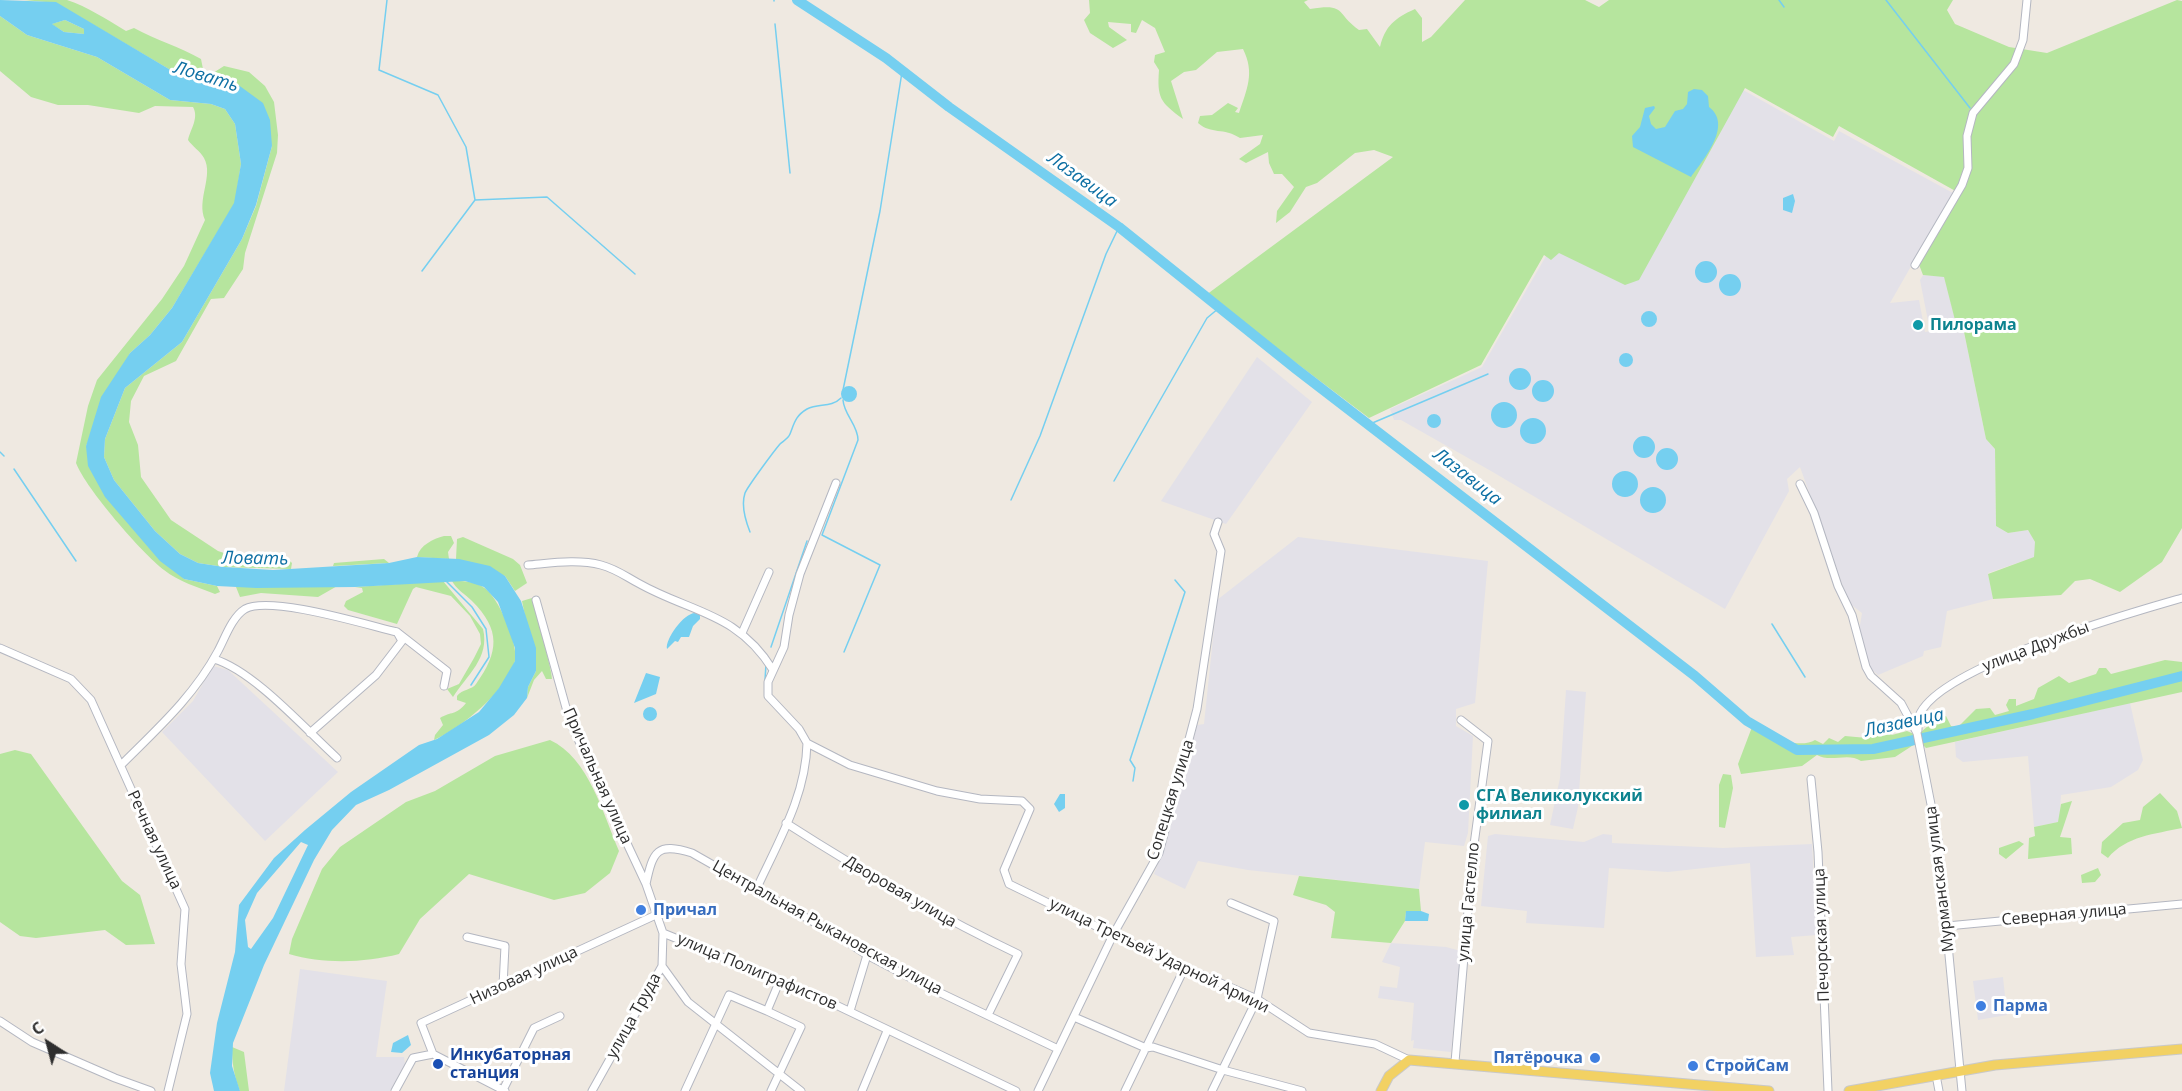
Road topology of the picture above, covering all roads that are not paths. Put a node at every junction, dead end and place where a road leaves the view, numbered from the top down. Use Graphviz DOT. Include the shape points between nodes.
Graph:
graph roads {
  1 [pos="2027,0"];
  2 [pos="1915,265"];
  3 [pos="836,483"];
  4 [pos="1800,484"];
  5 [pos="1218,522"];
  6 [pos="528,565"];
  7 [pos="769,572"];
  8 [pos="2182,598"];
  9 [pos="536,600"];
  10 [pos="397,632"];
  11 [pos="742,633"];
  12 [pos="0,648"];
  13 [pos="214,659"];
  14 [pos="773,670"];
  15 [pos="444,686"];
  16 [pos="1461,720"];
  17 [pos="310,733"];
  18 [pos="1917,733"];
  19 [pos="807,743"];
  20 [pos="337,758"];
  21 [pos="121,765"];
  22 [pos="1811,779"];
  23 [pos="786,823"];
  24 [pos="646,884"];
  25 [pos="756,890"];
  26 [pos="1231,903"];
  27 [pos="2182,904"];
  28 [pos="658,914"];
  29 [pos="1947,926"];
  30 [pos="1113,935"];
  31 [pos="663,936"];
  32 [pos="467,937"];
  33 [pos="867,955"];
  34 [pos="662,966"];
  35 [pos="1185,967"];
  36 [pos="780,980"];
  37 [pos="503,986"];
  38 [pos="1257,999"];
  39 [pos="767,1011"];
  40 [pos="850,1011"];
  41 [pos="988,1015"];
  42 [pos="560,1016"];
  43 [pos="1074,1017"];
  44 [pos="0,1021"];
  45 [pos="715,1026"];
  46 [pos="887,1031"];
  47 [pos="1146,1048"];
  48 [pos="1058,1049"];
  49 [pos="2182,1050"];
  50 [pos="433,1054"];
  51 [pos="1409,1060"];
  52 [pos="1455,1062"];
  53 [pos="1223,1070"];
  54 [pos="1960,1071"];
  55 [pos="779,1075"];
  56 [pos="1936,1075"];
  57 [pos="151,1091"];
  58 [pos="168,1091"];
  59 [pos="395,1091"];
  60 [pos="504,1091"];
  61 [pos="592,1091"];
  62 [pos="685,1091"];
  63 [pos="771,1091"];
  64 [pos="801,1091"];
  65 [pos="862,1091"];
  66 [pos="1016,1091"];
  67 [pos="1038,1091"];
  68 [pos="1125,1091"];
  69 [pos="1212,1091"];
  70 [pos="1302,1091"];
  71 [pos="1382,1091"];
  72 [pos="1769,1091"];
  73 [pos="1828,1091"];
  74 [pos="1852,1091"];
  75 [pos="1939,1091"];
  76 [pos="1962,1091"];
  1 -- 2 [label="street" via="2023,40 2014,64 1973,113 1967,136 1968,168 1962,186"];
  3 -- 14 [label="street" via="800,574 784,647"];
  4 -- 18 [label="street, Мурманская улица" via="1852,615 1866,668 1901,703"];
  5 -- 30 [label="street, Сопецкая улица" via="1214,534 1221,551 1197,710 1159,853"];
  6 -- 11 [label="street" via="601,565 699,608"];
  7 -- 11 [label="street"];
  8 -- 18 [label="street, улица Дружбы" via="2114,618 1981,667 1926,705 1919,716"];
  9 -- 24 [label="street, Причальная улица" via="570,722"];
  10 -- 13 [label="street" via="304,610 259,606 245,609 235,620"];
  10 -- 15 [label="street" via="447,671"];
  10 -- 17 [label="street" via="402,641 376,675"];
  11 -- 14 [label="street" via="764,654"];
  12 -- 21 [label="street, Речная улица" via="71,679 91,700"];
  13 -- 17 [label="street" via="229,663 248,677"];
  13 -- 21 [label="street" via="189,697"];
  14 -- 19 [label="street" via="768,696"];
  16 -- 52 [label="street, улица Гастелло" via="1488,741 1473,852"];
  17 -- 20 [label="street"];
  18 -- 29 [label="street, Мурманская улица" via="1938,840"];
  19 -- 23 [label="street" via="801,790"];
  19 -- 30 [label="street, улица Третьей Ударной Армии" via="850,765 896,781 980,799 1022,801 1030,809 1004,870 1009,884"];
  21 -- 58 [label="street, Речная улица" via="185,909 182,964 187,1014"];
  22 -- 73 [label="street, Печорская улица" via="1818,852"];
  23 -- 25 [label="street"];
  23 -- 41 [label="street, Дворовая улица" via="969,931 1018,954"];
  24 -- 25 [label="street, Центральная Рыкановская улица" via="651,861 658,852 673,847 692,853"];
  24 -- 28 [label="street, Причальная улица"];
  25 -- 33 [label="street, Центральная Рыкановская улица"];
  26 -- 38 [label="street" via="1274,921"];
  27 -- 29 [label="street, Северная улица"];
  28 -- 31 [label="street, улица Труда"];
  28 -- 37 [label="street, Низовая улица"];
  29 -- 54 [label="street, Мурманская улица"];
  30 -- 35 [label="street, улица Третьей Ударной Армии"];
  30 -- 43 [label="street, Сопецкая улица"];
  31 -- 34 [label="street, улица Труда"];
  31 -- 36 [label="street, улица Полиграфистов"];
  32 -- 37 [label="street" via="505,946"];
  33 -- 40 [label="street"];
  33 -- 41 [label="street, Центральная Рыкановская улица"];
  34 -- 45 [label="street" via="688,1002"];
  34 -- 61 [label="street, улица Труда"];
  35 -- 38 [label="street, улица Третьей Ударной Армии"];
  35 -- 47 [label="street"];
  36 -- 39 [label="street"];
  36 -- 40 [label="street, улица Полиграфистов"];
  37 -- 50 [label="street, Низовая улица" via="421,1023"];
  38 -- 51 [label="street, улица Третьей Ударной Армии" via="1309,1033 1375,1044"];
  38 -- 53 [label="street"];
  39 -- 45 [label="street" via="729,995"];
  39 -- 55 [label="street" via="801,1027"];
  40 -- 46 [label="street, улица Полиграфистов"];
  41 -- 48 [label="street, Центральная Рыкановская улица"];
  42 -- 60 [label="street" via="534,1028"];
  43 -- 47 [label="street"];
  43 -- 48 [label="street, Сопецкая улица"];
  44 -- 57 [label="street" via="32,1042"];
  45 -- 55 [label="street"];
  45 -- 62 [label="street"];
  46 -- 65 [label="street"];
  46 -- 66 [label="street"];
  47 -- 53 [label="street"];
  47 -- 68 [label="street"];
  48 -- 67 [label="street, Сопецкая улица"];
  49 -- 54 [label="main road"];
  50 -- 59 [label="street" via="412,1058"];
  50 -- 60 [label="street"];
  51 -- 52 [label="main road, улица Третьей Ударной Армии"];
  51 -- 71 [label="main road" via="1389,1076"];
  52 -- 72 [label="main road, улица Третьей Ударной Армии"];
  53 -- 69 [label="street"];
  53 -- 70 [label="street"];
  54 -- 56 [label="main road"];
  54 -- 76 [label="street, Мурманская улица"];
  55 -- 63 [label="street"];
  55 -- 64 [label="street"];
  56 -- 74 [label="main road"];
  56 -- 75 [label="street"];
}
